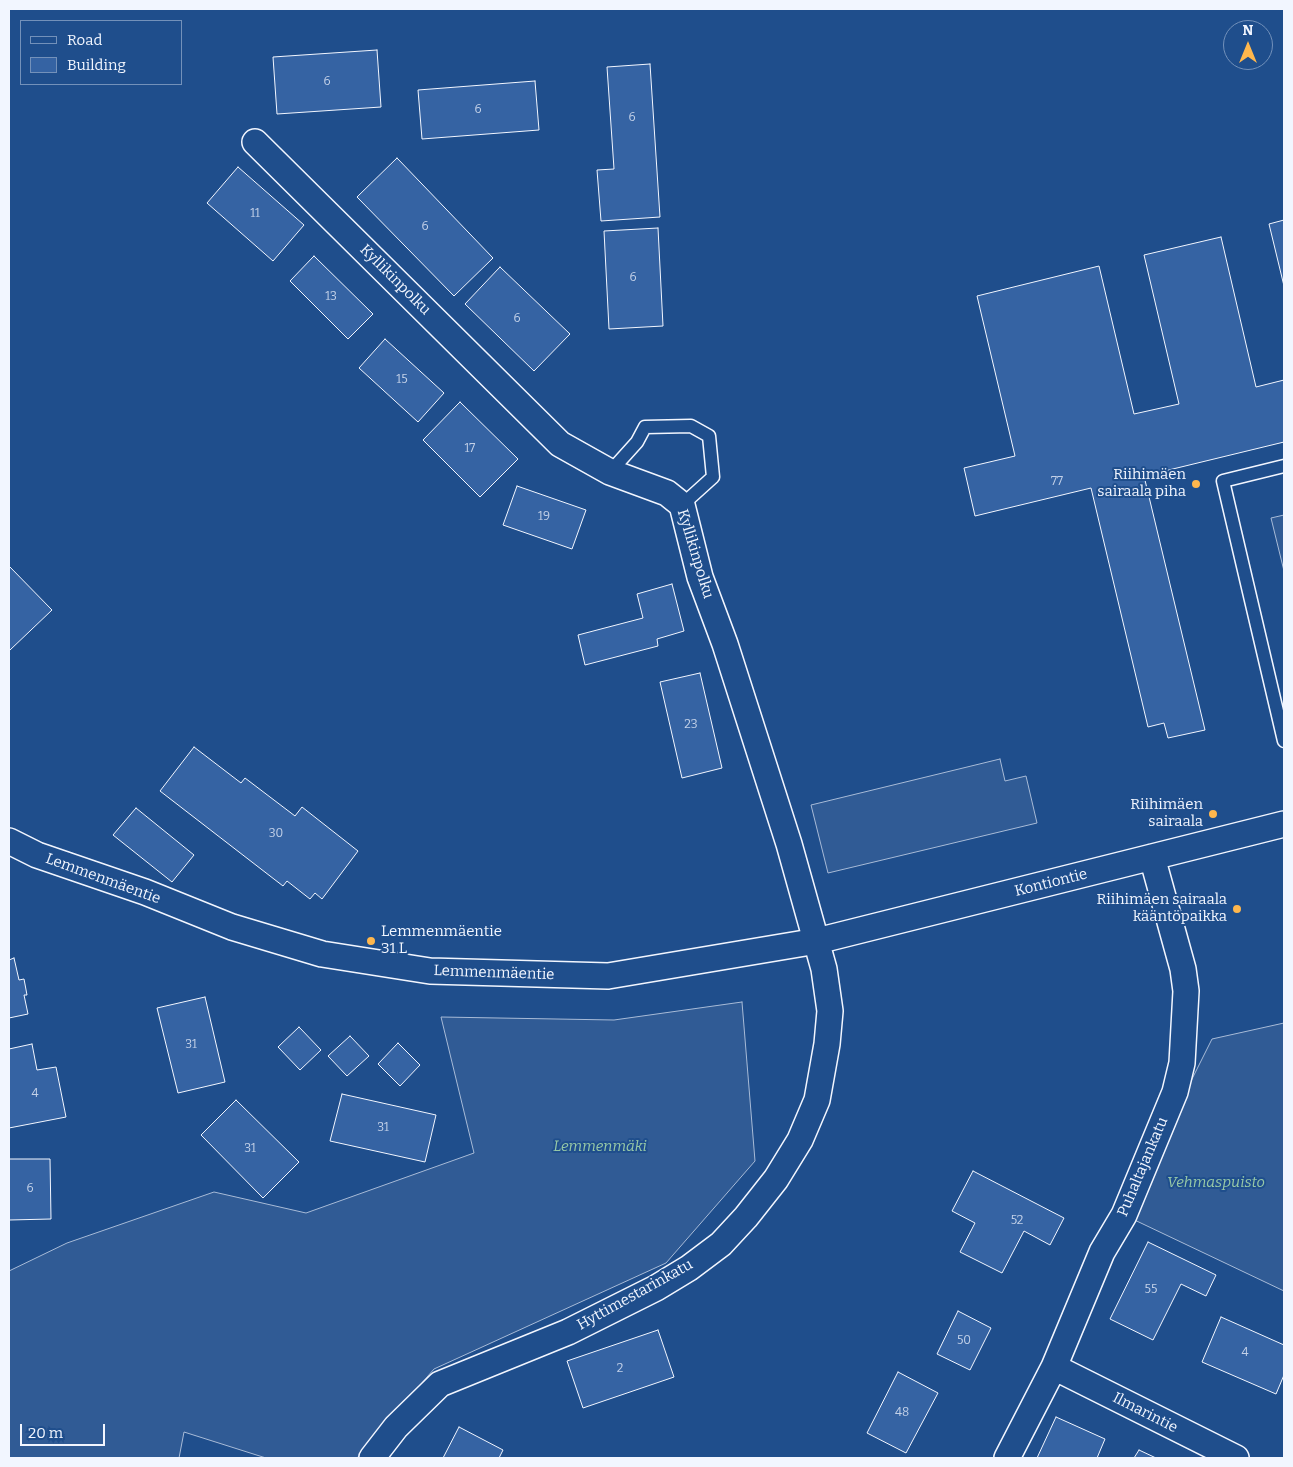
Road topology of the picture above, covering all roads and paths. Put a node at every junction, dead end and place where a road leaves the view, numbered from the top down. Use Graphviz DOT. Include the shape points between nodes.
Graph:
graph roads {
  1 [pos="255,142"];
  2 [pos="1284,466"];
  3 [pos="610,472"];
  4 [pos="682,505"];
  5 [pos="1284,740"];
  6 [pos="1284,824"];
  7 [pos="9,841"];
  8 [pos="1152,857"];
  9 [pos="817,941"];
  10 [pos="1054,1367"];
  11 [pos="372,1458"];
  12 [pos="1007,1458"];
  13 [pos="1236,1458"];
  1 -- 3 [label="street, Kyllikinpolku" via="560,444"];
  2 -- 5 [label="lane" via="1223,481"];
  3 -- 4 [label="street, Kyllikinpolku" via="668,493"];
  3 -- 4 [label="lane" via="637,442 645,427 691,426 708,436 713,477"];
  4 -- 9 [label="street, Kyllikinpolku" via="700,577 771,785"];
  6 -- 8 [label="street, Kontiontie"];
  7 -- 9 [label="street, Lemmenmäentie" via="38,855 144,892 232,928 322,954 430,971 608,976"];
  8 -- 9 [label="street, Kontiontie"];
  8 -- 10 [label="street, Puhaltajankatu" via="1184,976 1182,1063 1175,1092 1124,1215 1102,1252"];
  9 -- 11 [label="street, Hyttimestarinkatu" via="830,1010 828,1044 817,1100 800,1140 746,1218 713,1250 656,1288 568,1332 440,1384 396,1427"];
  10 -- 12 [label="street, Puhaltajankatu"];
  10 -- 13 [label="street, Ilmarintie"];
}
